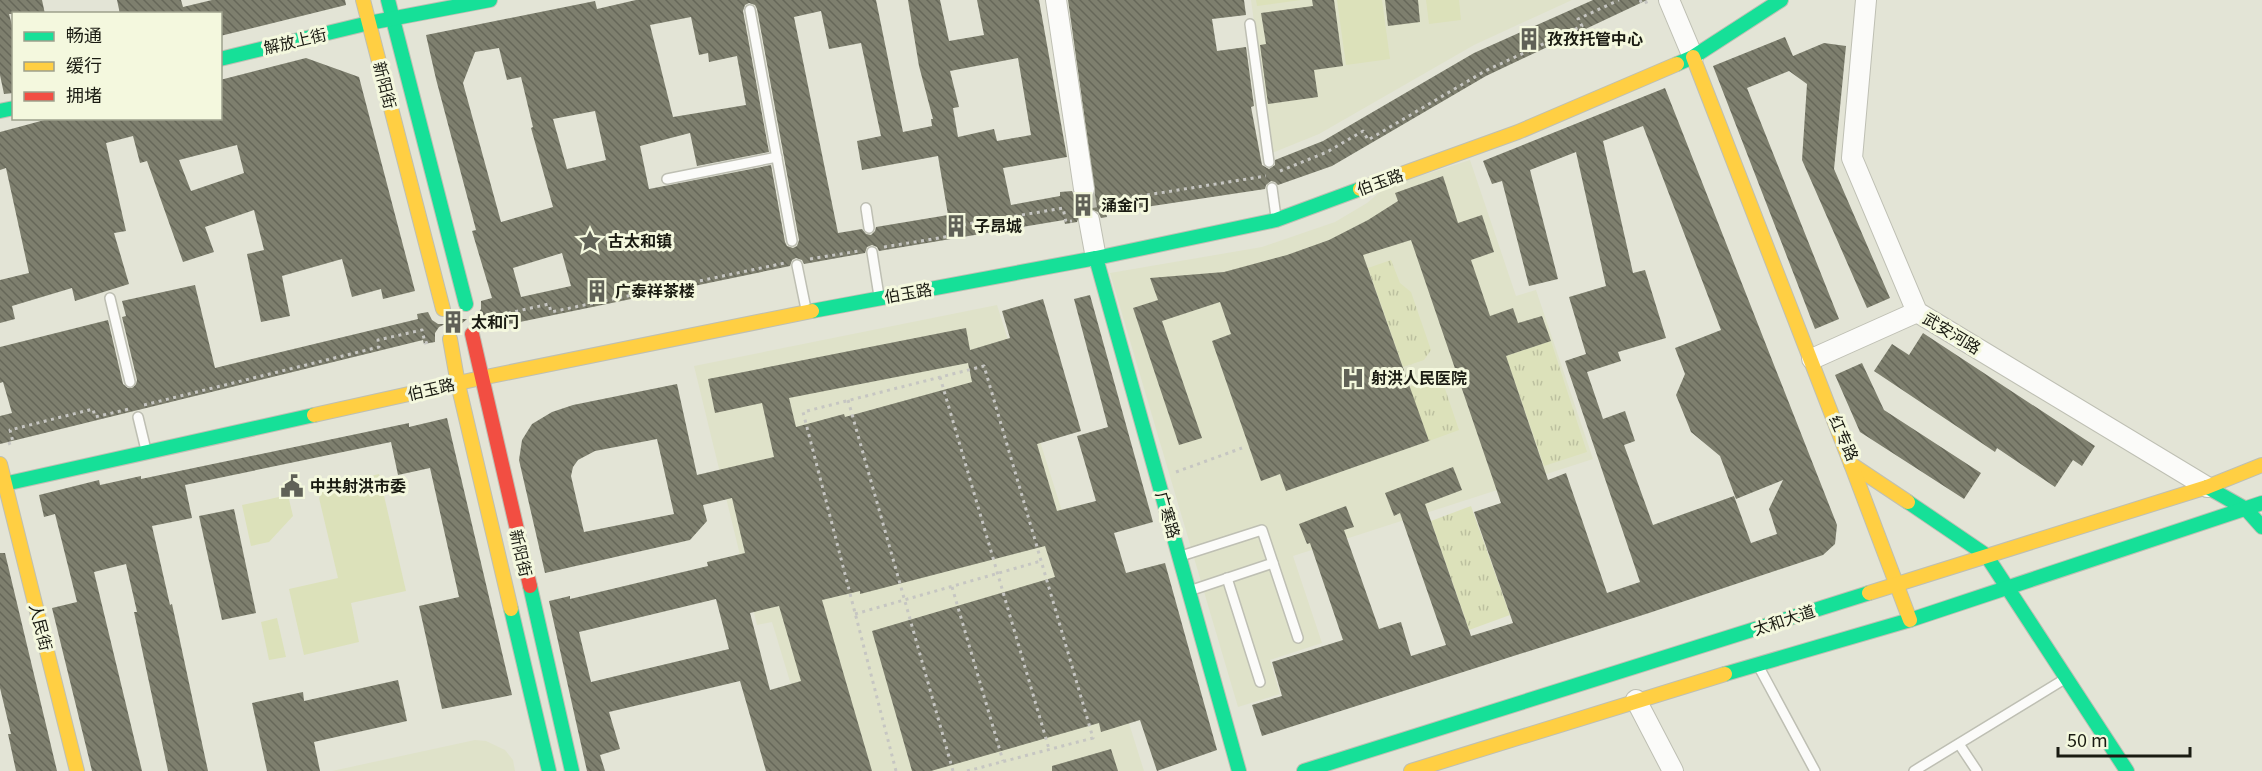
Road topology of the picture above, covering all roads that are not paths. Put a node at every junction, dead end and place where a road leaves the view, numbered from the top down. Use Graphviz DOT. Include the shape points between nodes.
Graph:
graph roads {
  1 [pos="363,0"];
  2 [pos="388,0"];
  3 [pos="490,0"];
  4 [pos="1056,0"];
  5 [pos="1669,0"];
  6 [pos="1780,0"];
  7 [pos="1866,0"];
  8 [pos="750,10"];
  9 [pos="393,19"];
  10 [pos="369,23"];
  11 [pos="1250,24"];
  12 [pos="1693,57"];
  13 [pos="222,59"];
  14 [pos="777,157"];
  15 [pos="1269,162"];
  16 [pos="667,179"];
  17 [pos="1272,188"];
  18 [pos="1084,189"];
  19 [pos="866,208"];
  20 [pos="1090,218"];
  21 [pos="1276,220"];
  22 [pos="869,228"];
  23 [pos="792,241"];
  24 [pos="873,250"];
  25 [pos="1096,258"];
  26 [pos="798,263"];
  27 [pos="110,298"];
  28 [pos="879,298"];
  29 [pos="466,304"];
  30 [pos="443,309"];
  31 [pos="807,312"];
  32 [pos="1917,312"];
  33 [pos="472,334"];
  34 [pos="443,340"];
  35 [pos="1812,359"];
  36 [pos="481,378"];
  37 [pos="130,382"];
  38 [pos="458,384"];
  39 [pos="138,417"];
  40 [pos="146,452"];
  41 [pos="0,464"];
  42 [pos="1851,464"];
  43 [pos="2262,465"];
  44 [pos="3,484"];
  45 [pos="2207,487"];
  46 [pos="2262,503"];
  47 [pos="2246,509"];
  48 [pos="2262,527"];
  49 [pos="1986,555"];
  50 [pos="1180,557"];
  51 [pos="1273,563"];
  52 [pos="1227,578"];
  53 [pos="1897,584"];
  54 [pos="2007,588"];
  55 [pos="1189,591"];
  56 [pos="1910,620"];
  57 [pos="1298,638"];
  58 [pos="1757,665"];
  59 [pos="2066,678"];
  60 [pos="1260,682"];
  61 [pos="1636,700"];
  62 [pos="1959,744"];
  63 [pos="77,771"];
  64 [pos="549,771"];
  65 [pos="572,771"];
  66 [pos="1239,771"];
  67 [pos="1304,771"];
  68 [pos="1411,771"];
  69 [pos="1673,771"];
  70 [pos="1815,771"];
  71 [pos="1914,771"];
  72 [pos="1977,771"];
  73 [pos="2127,771"];
  1 -- 10 [label="main road, 新阳街"];
  2 -- 9 [label="main road, 新阳街"];
  3 -- 9 [label="main road, 解放上街"];
  4 -- 18 [label="street"];
  5 -- 12 [label="street"];
  6 -- 12 [label="main road, 伯玉路"];
  7 -- 32 [label="street, 武安河路" via="1852,158"];
  8 -- 14 [label="lane"];
  9 -- 10 [label="main road, 解放上街"];
  9 -- 29 [label="main road, 新阳街"];
  10 -- 13 [label="main road, 解放上街"];
  10 -- 30 [label="main road, 新阳街"];
  11 -- 15 [label="lane"];
  12 -- 21 [label="main road, 伯玉路" via="1518,132"];
  12 -- 35 [label="main road, 红专路"];
  14 -- 16 [label="lane"];
  14 -- 23 [label="lane"];
  17 -- 21 [label="lane"];
  19 -- 22 [label="lane"];
  20 -- 25 [label="street"];
  21 -- 25 [label="main road, 伯玉路"];
  24 -- 28 [label="lane"];
  25 -- 28 [label="main road, 伯玉路"];
  25 -- 50 [label="main road, 广寒路"];
  26 -- 31 [label="lane"];
  27 -- 37 [label="lane"];
  28 -- 31 [label="main road, 伯玉路"];
  31 -- 36 [label="main road, 伯玉路"];
  32 -- 35 [label="street"];
  32 -- 45 [label="street, 武安河路"];
  33 -- 36 [label="main road, 新阳街"];
  34 -- 38 [label="main road, 新阳街"];
  35 -- 42 [label="main road, 红专路"];
  36 -- 38 [label="main road, 伯玉路"];
  36 -- 65 [label="main road, 新阳街"];
  38 -- 40 [label="main road, 伯玉路"];
  38 -- 64 [label="main road, 新阳街"];
  39 -- 40 [label="lane"];
  40 -- 44 [label="main road, 伯玉路"];
  41 -- 44 [label="main road, 人民街"];
  42 -- 49 [label="main road, 红专路"];
  42 -- 53 [label="main road"];
  43 -- 45 [label="main road, 太和大道"];
  44 -- 63 [label="main road, 人民街"];
  45 -- 47 [label="main road, 武安河路"];
  45 -- 49 [label="main road, 太和大道"];
  46 -- 47 [label="main road"];
  47 -- 48 [label="main road, 武安河路"];
  47 -- 54 [label="main road"];
  49 -- 53 [label="main road, 太和大道"];
  49 -- 54 [label="main road, 红专路"];
  50 -- 51 [label="lane" via="1262,530"];
  50 -- 55 [label="main road, 广寒路"];
  51 -- 52 [label="lane"];
  51 -- 57 [label="lane"];
  52 -- 55 [label="lane"];
  52 -- 60 [label="lane"];
  53 -- 56 [label="main road"];
  53 -- 67 [label="main road, 太和大道"];
  54 -- 56 [label="main road"];
  54 -- 59 [label="main road, 红专路"];
  55 -- 66 [label="main road, 广寒路"];
  56 -- 58 [label="main road"];
  58 -- 61 [label="main road"];
  58 -- 70 [label="lane"];
  59 -- 62 [label="lane"];
  59 -- 73 [label="main road, 红专路"];
  61 -- 68 [label="main road"];
  61 -- 69 [label="street"];
  62 -- 71 [label="lane"];
  62 -- 72 [label="lane"];
}
